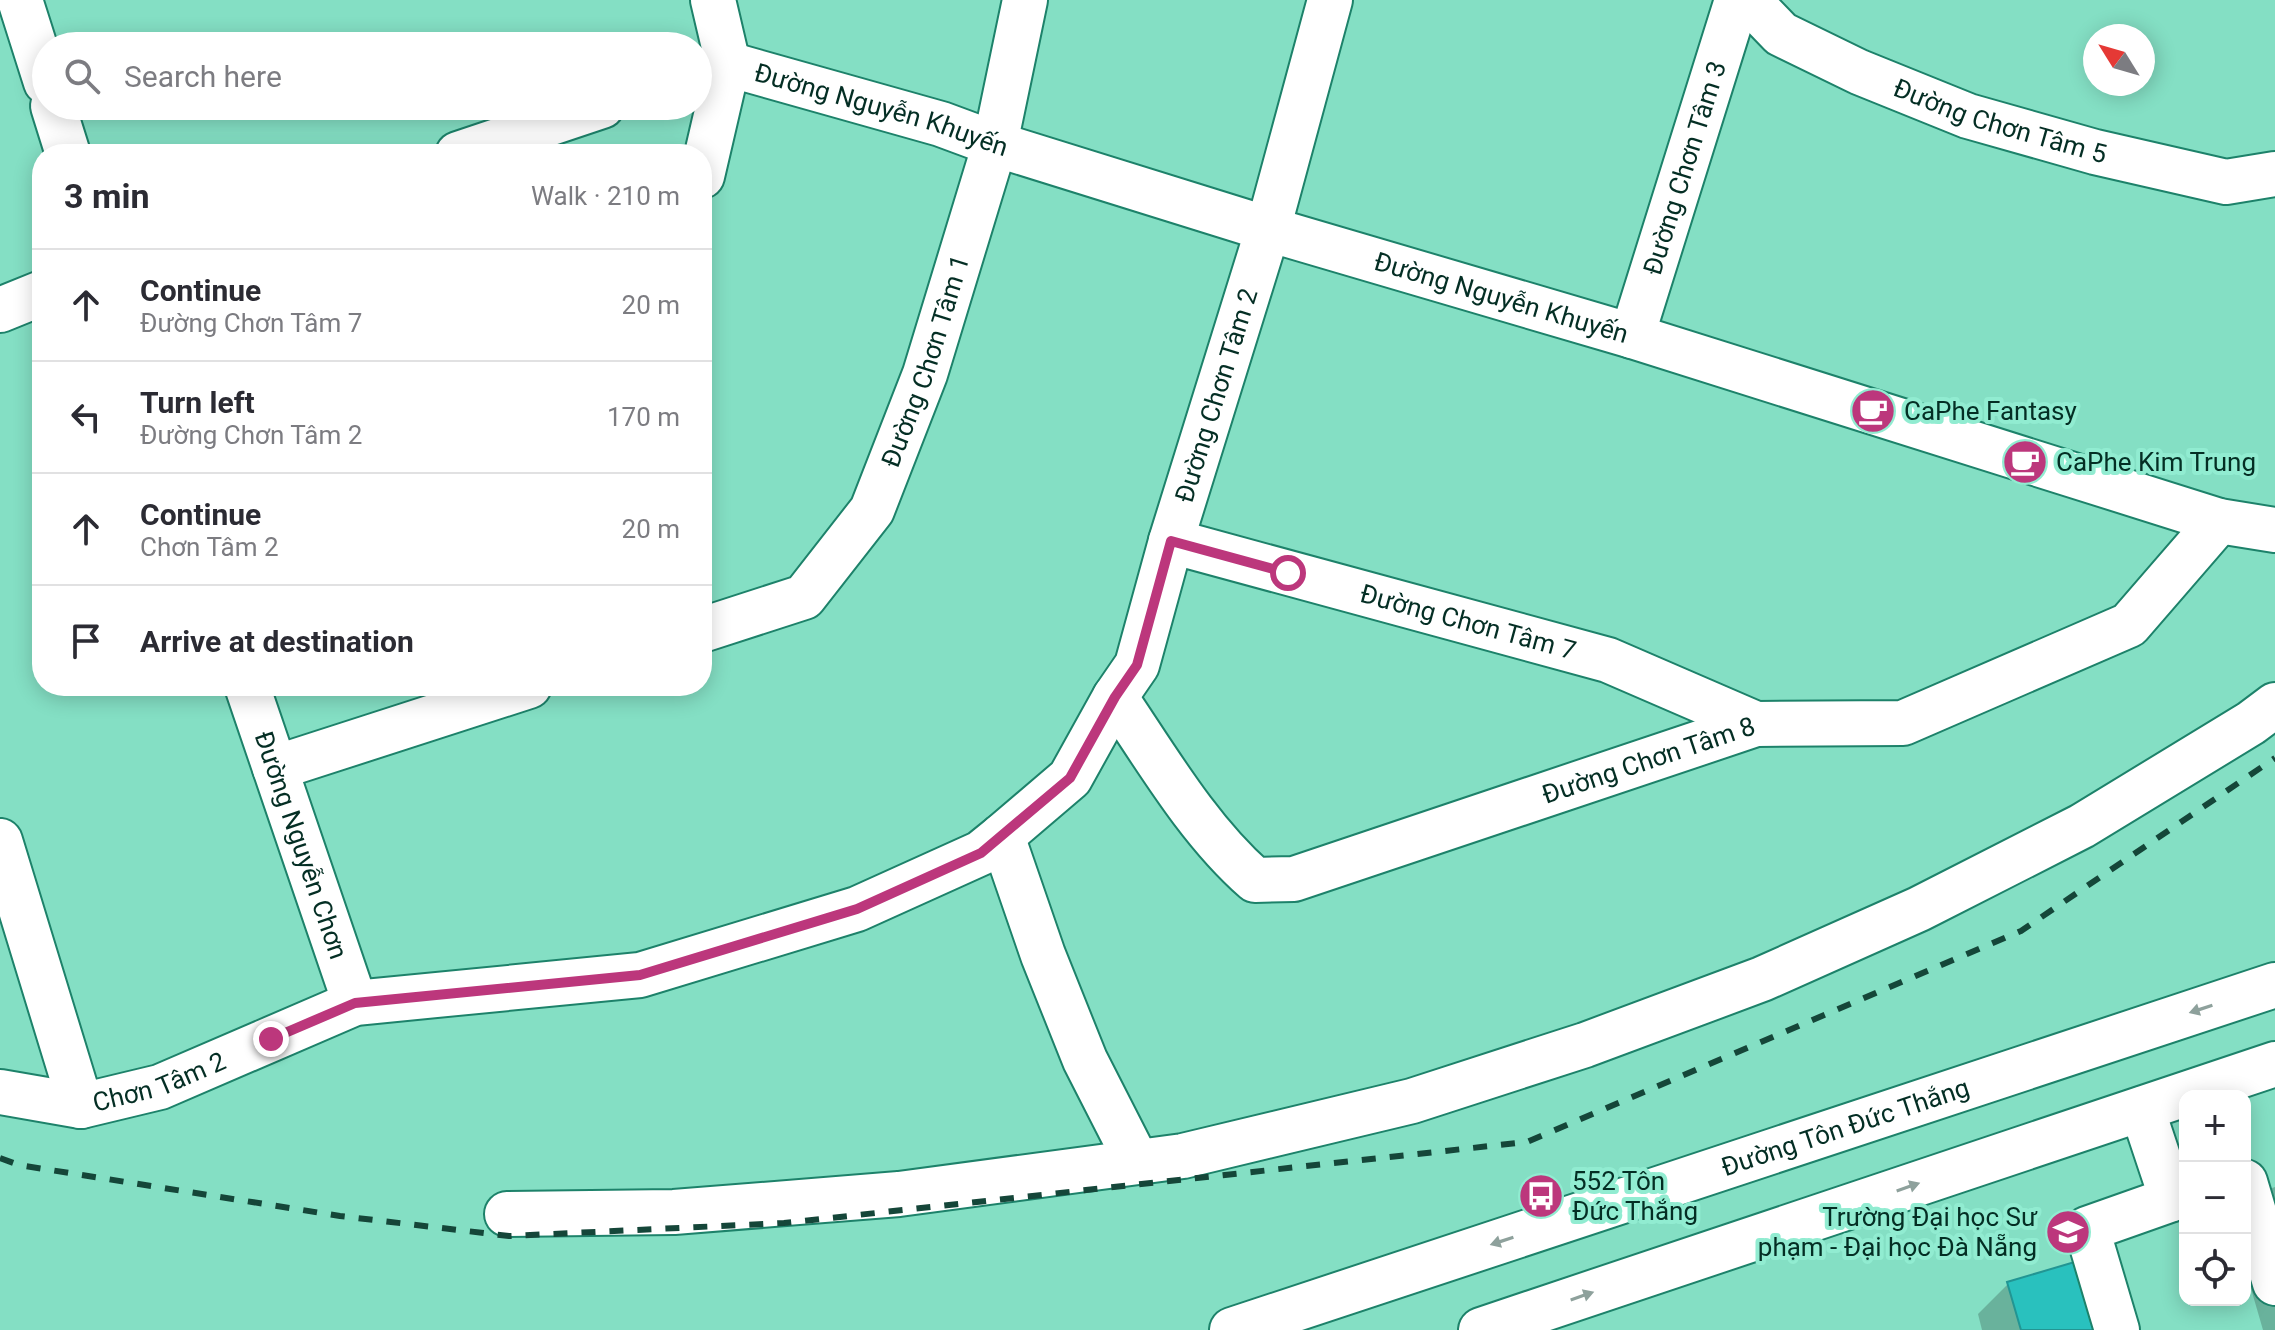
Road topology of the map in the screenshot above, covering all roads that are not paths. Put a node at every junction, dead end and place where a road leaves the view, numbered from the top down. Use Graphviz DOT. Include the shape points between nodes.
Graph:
graph roads {
  1 [pos="20,0"];
  2 [pos="713,0"];
  3 [pos="1025,0"];
  4 [pos="1330,0"];
  5 [pos="1737,0"];
  6 [pos="1752,0"];
  7 [pos="32,38"];
  8 [pos="713,69"];
  9 [pos="57,120"];
  10 [pos="560,120"];
  11 [pos="708,120"];
  12 [pos="65,144"];
  13 [pos="488,144"];
  14 [pos="705,144"];
  15 [pos="995,144"];
  16 [pos="2275,174"];
  17 [pos="1268,229"];
  18 [pos="32,297"];
  19 [pos="0,310"];
  20 [pos="1632,336"];
  21 [pos="2219,521"];
  22 [pos="2275,530"];
  23 [pos="1171,541"];
  24 [pos="712,627"];
  25 [pos="250,696"];
  26 [pos="498,696"];
  27 [pos="1115,697"];
  28 [pos="2275,705"];
  29 [pos="1756,724"];
  30 [pos="275,768"];
  31 [pos="1002,836"];
  32 [pos="0,841"];
  33 [pos="2275,985"];
  34 [pos="355,1003"];
  35 [pos="2275,1064"];
  36 [pos="0,1092"];
  37 [pos="81,1106"];
  38 [pos="2142,1109"];
  39 [pos="1137,1162"];
  40 [pos="2275,1169"];
  41 [pos="2251,1178"];
  42 [pos="2179,1197"];
  43 [pos="2251,1201"];
  44 [pos="507,1214"];
  45 [pos="2275,1283"];
  46 [pos="1232,1330"];
  47 [pos="1481,1330"];
  48 [pos="2117,1330"];
  1 -- 7 [label="main road"];
  2 -- 8 [label="main road"];
  3 -- 15 [label="main road, Đường Chơn Tâm 1"];
  4 -- 17 [label="main road, Đường Chơn Tâm 2"];
  5 -- 20 [label="main road, Đường Chơn Tâm 3"];
  6 -- 16 [label="main road, Đường Chơn Tâm 5" via="1781,34 1968,116 2226,182"];
  8 -- 15 [label="main road, Đường Nguyễn Khuyến" via="941,124"];
  9 -- 12 [label="main road"];
  10 -- 13 [label="main road"];
  11 -- 14 [label="main road"];
  15 -- 17 [label="main road, Đường Nguyễn Khuyến"];
  15 -- 24 [label="main road, Đường Chơn Tâm 1" via="925,374 872,510 804,597"];
  17 -- 20 [label="main road, Đường Nguyễn Khuyến"];
  17 -- 23 [label="main road, Đường Chơn Tâm 2"];
  18 -- 19 [label="main road"];
  20 -- 21 [label="main road, Đường Nguyễn Khuyến"];
  21 -- 22 [label="main road, Đường Nguyễn Khuyến"];
  21 -- 29 [label="main road, Đường Chơn Tâm 8" via="2129,625 1903,723"];
  23 -- 27 [label="main road, Đường Chơn Tâm 2" via="1137,665"];
  23 -- 29 [label="main road, Đường Chơn Tâm 7" via="1608,660"];
  25 -- 30 [label="main road, Đường Nguyễn Chơn"];
  26 -- 30 [label="main road"];
  27 -- 29 [label="main road, Đường Chơn Tâm 8" via="1232,860 1255,880 1294,879"];
  27 -- 31 [label="main road, Đường Chơn Tâm 2" via="1070,778"];
  28 -- 39 [label="main road" via="2082,826 1919,909 1762,979 1585,1045 1412,1101 1183,1156"];
  30 -- 34 [label="main road, Đường Nguyễn Chơn"];
  31 -- 34 [label="main road, Đường Chơn Tâm 2" via="981,853 857,909 640,975"];
  31 -- 39 [label="main road" via="1085,1060"];
  32 -- 37 [label="main road"];
  33 -- 46 [label="main road, Đường Tôn Đức Thắng, one-way"];
  34 -- 37 [label="main road, Chơn Tâm 2" via="160,1087"];
  35 -- 38 [label="main road"];
  36 -- 37 [label="main road, Chơn Tâm 2"];
  38 -- 42 [label="main road"];
  47 -- 38 [label="main road, one-way"];
  39 -- 44 [label="main road" via="899,1194 674,1212"];
  40 -- 41 [label="main road"];
  42 -- 48 [label="main road" via="2087,1229"];
  43 -- 45 [label="main road"];
}
